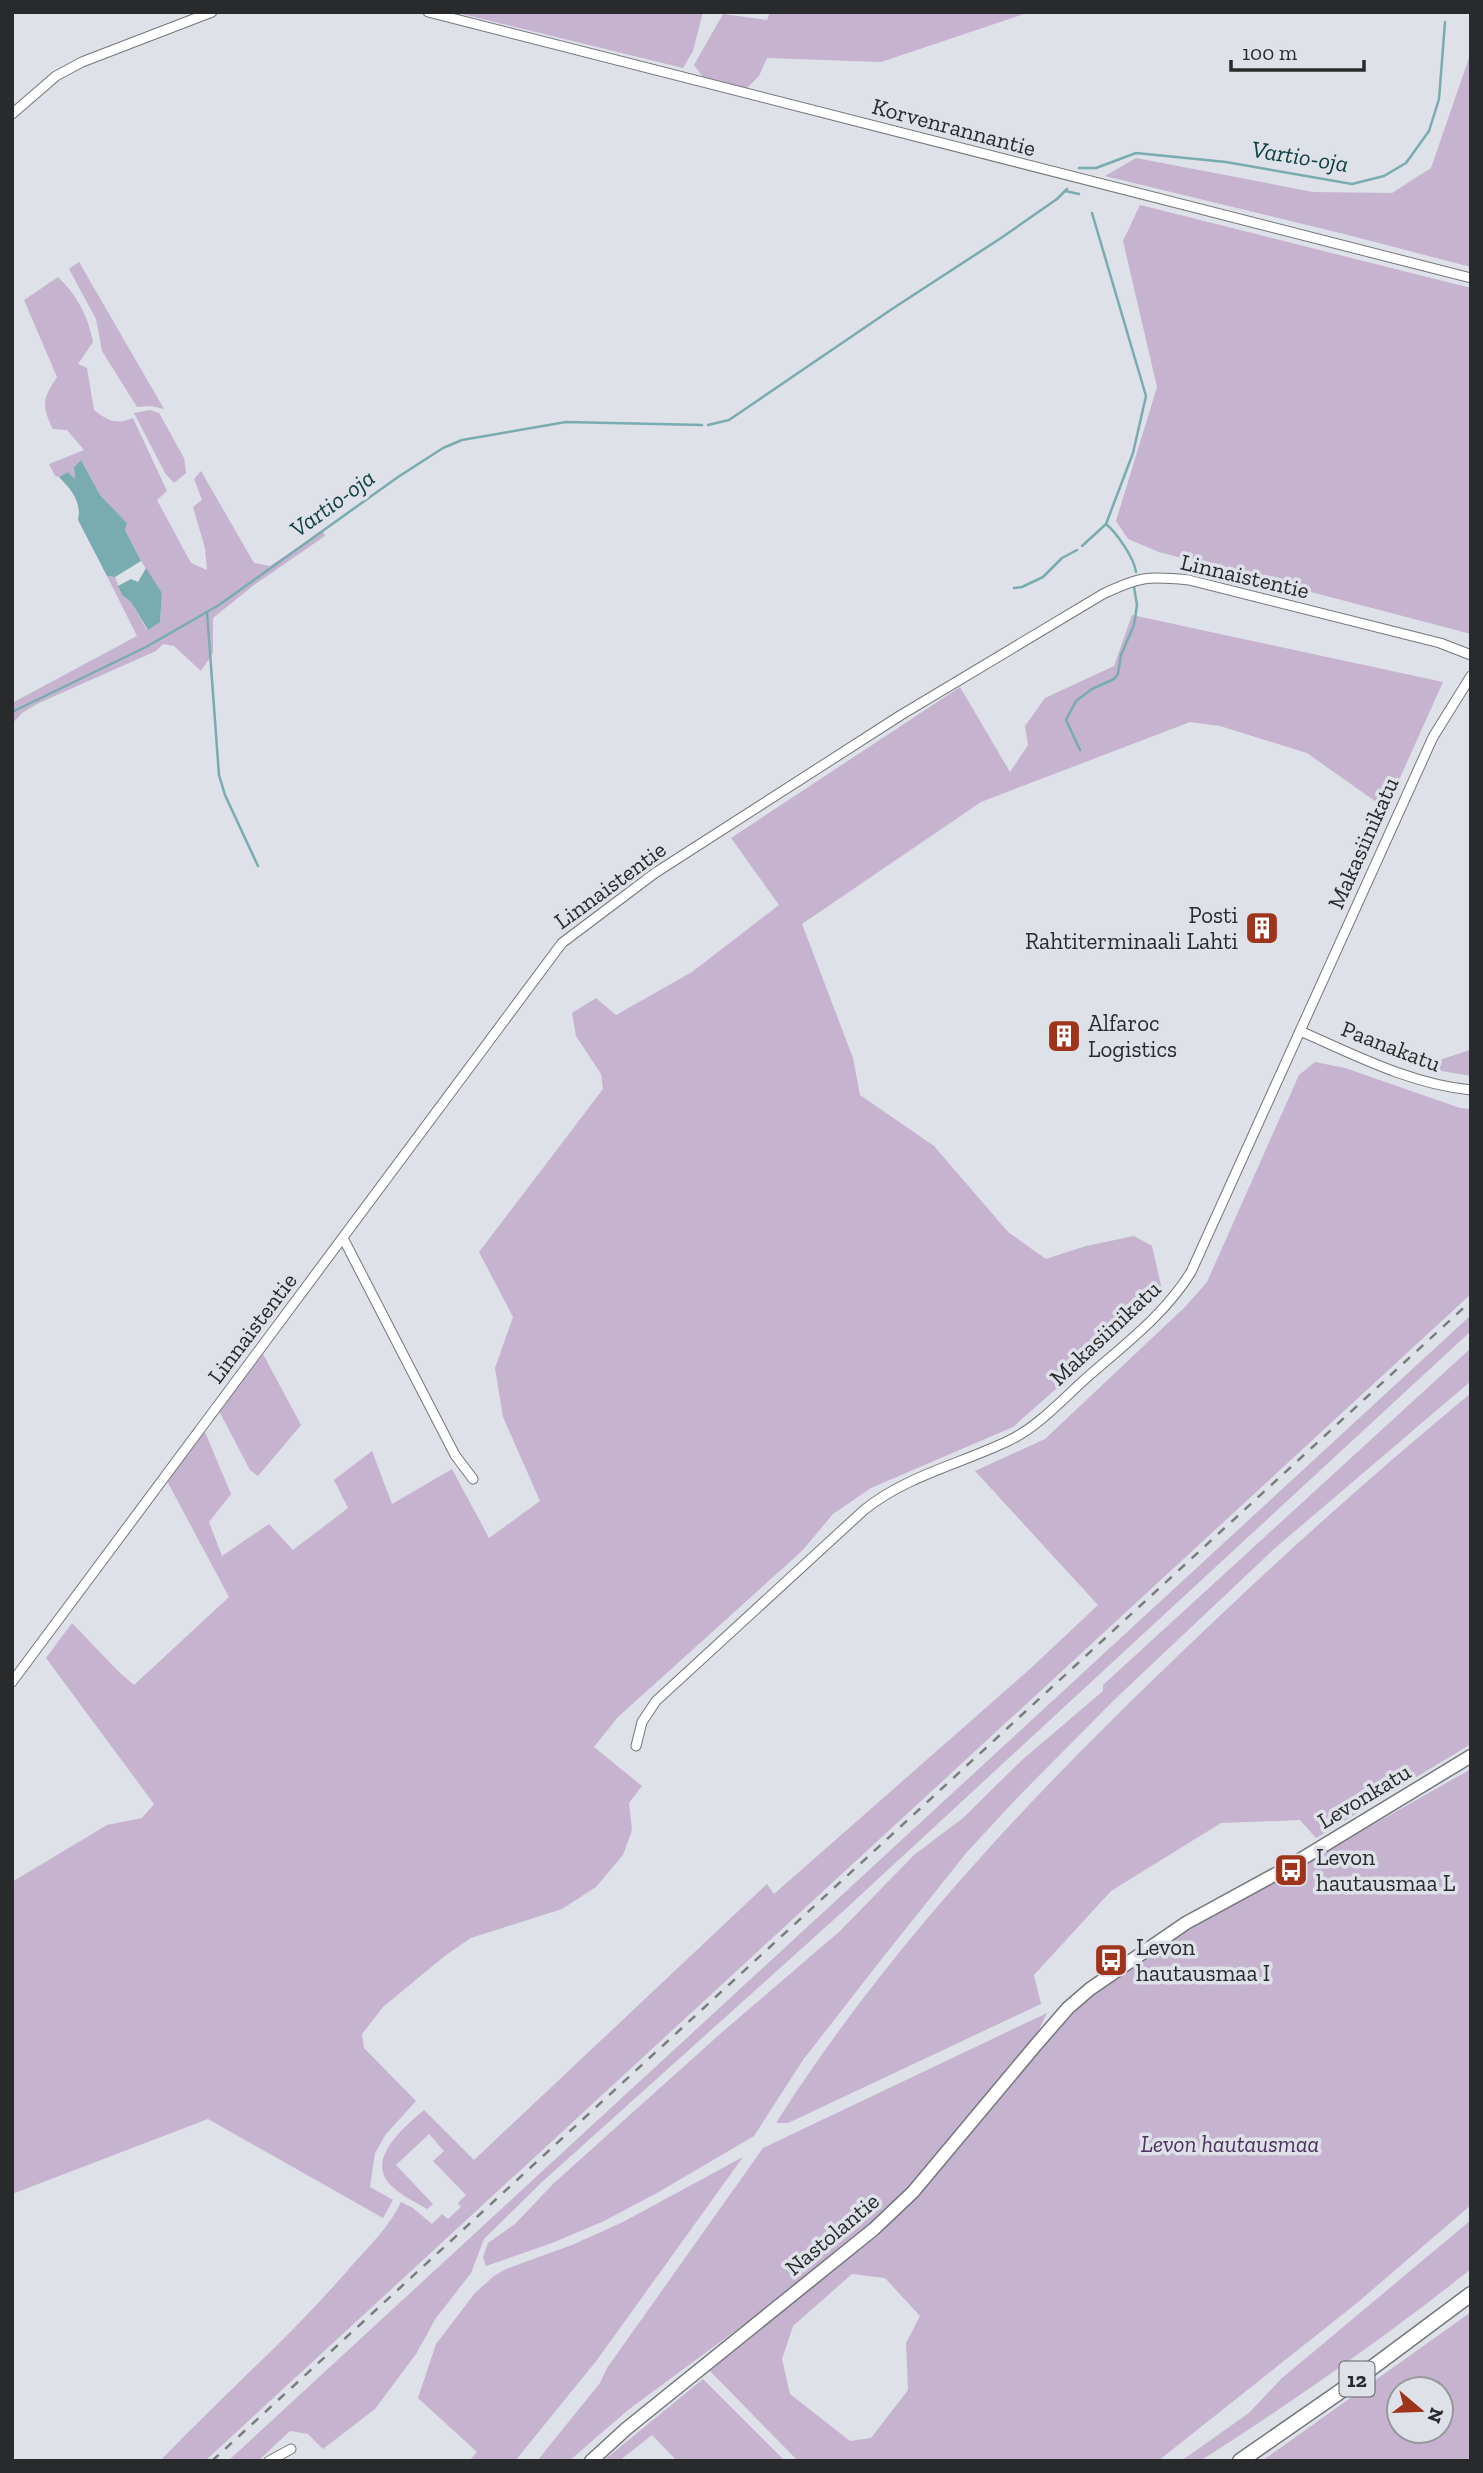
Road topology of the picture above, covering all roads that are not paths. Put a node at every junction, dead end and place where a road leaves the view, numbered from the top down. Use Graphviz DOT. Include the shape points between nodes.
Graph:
graph roads {
  1 [pos="212,12"];
  2 [pos="428,12"];
  3 [pos="12,114"];
  4 [pos="1471,278"];
  5 [pos="1471,655"];
  6 [pos="1471,676"];
  7 [pos="1300,1031"];
  8 [pos="1471,1090"];
  9 [pos="343,1238"];
  10 [pos="473,1479"];
  11 [pos="12,1682"];
  12 [pos="636,1746"];
  13 [pos="1471,1756"];
  14 [pos="1068,2008"];
  15 [pos="1471,2294"];
  16 [pos="291,2449"];
  17 [pos="269,2461"];
  18 [pos="591,2461"];
  19 [pos="1240,2461"];
  1 -- 3 [label="street" via="82,62 56,76"];
  2 -- 4 [label="street, Korvenrannantie"];
  5 -- 9 [label="street, Linnaistentie" via="1440,642 1189,580 1151,576 1103,594 901,715 655,873 562,943"];
  6 -- 7 [label="street, Makasiinikatu" via="1433,737"];
  7 -- 8 [label="street, Paanakatu" via="1402,1074"];
  7 -- 12 [label="street, Makasiinikatu" via="1191,1272 1170,1303 1024,1432 899,1486 864,1510 656,1701 642,1722"];
  9 -- 10 [label="street" via="455,1455"];
  9 -- 11 [label="street, Linnaistentie"];
  13 -- 14 [label="main road, Levonkatu" via="1186,1923 1110,1973"];
  14 -- 18 [label="main road, Nastolantie" via="894,2210"];
  15 -- 19 [label="highway, 12"];
  16 -- 17 [label="street"];
}
